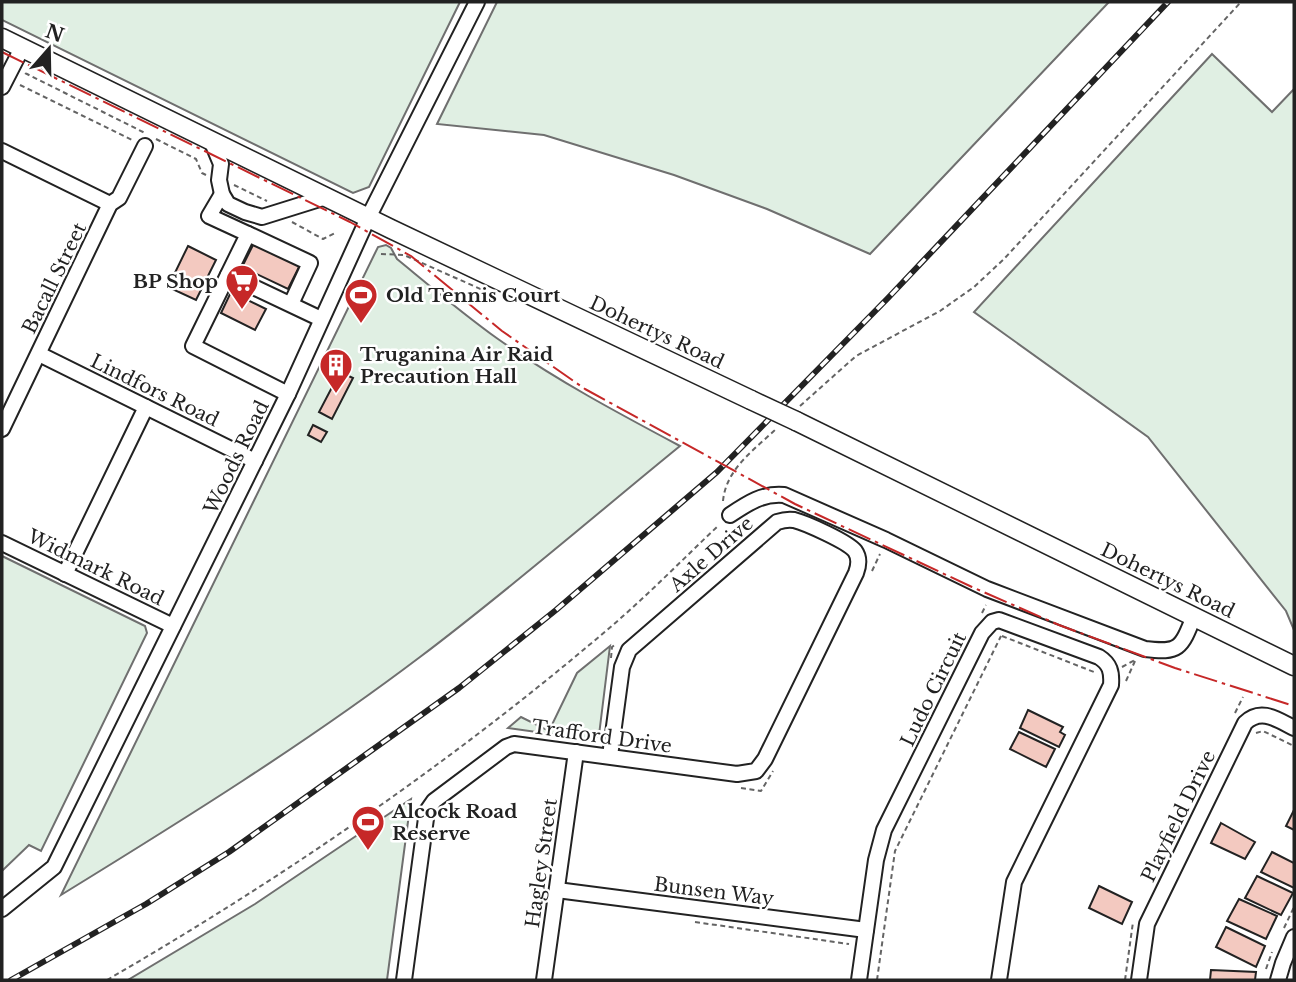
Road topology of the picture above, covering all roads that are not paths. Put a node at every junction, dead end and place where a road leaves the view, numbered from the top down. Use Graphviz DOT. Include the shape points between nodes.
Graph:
graph roads {
  1 [pos="477,2"];
  2 [pos="2,38"];
  3 [pos="22,48"];
  4 [pos="7,78"];
  5 [pos="211,141"];
  6 [pos="145,146"];
  7 [pos="2,151"];
  8 [pos="222,194"];
  9 [pos="326,197"];
  10 [pos="110,204"];
  11 [pos="368,218"];
  12 [pos="248,234"];
  13 [pos="228,275"];
  14 [pos="291,304"];
  15 [pos="321,319"];
  16 [pos="38,354"];
  17 [pos="288,394"];
  18 [pos="146,407"];
  19 [pos="2,429"];
  20 [pos="255,461"];
  21 [pos="730,515"];
  22 [pos="2,543"];
  23 [pos="65,574"];
  24 [pos="1194,617"];
  25 [pos="173,626"];
  26 [pos="1294,666"];
  27 [pos="1294,728"];
  28 [pos="576,751"];
  29 [pos="610,756"];
  30 [pos="756,771"];
  31 [pos="557,890"];
  32 [pos="2,909"];
  33 [pos="866,930"];
  34 [pos="1294,937"];
  35 [pos="404,980"];
  36 [pos="544,980"];
  37 [pos="859,980"];
  38 [pos="999,980"];
  39 [pos="1139,980"];
  40 [pos="1278,980"];
  1 -- 11 [label="street, Woods Road"];
  2 -- 3 [label="main road, Dohertys Road"];
  3 -- 4 [label="street"];
  3 -- 5 [label="main road, Dohertys Road"];
  5 -- 8 [label="street" via="221,164"];
  5 -- 9 [label="main road, Dohertys Road"];
  6 -- 10 [label="street, Bacall Street" via="118,198"];
  7 -- 10 [label="street"];
  8 -- 9 [label="street" via="228,204 262,217"];
  8 -- 12 [label="street" via="209,216"];
  9 -- 11 [label="main road, Dohertys Road"];
  10 -- 16 [label="street, Bacall Street"];
  11 -- 15 [label="street, Woods Road"];
  11 -- 24 [label="main road, Dohertys Road, bridge" via="791,418"];
  12 -- 13 [label="street"];
  12 -- 14 [label="street" via="310,263"];
  13 -- 14 [label="street"];
  13 -- 17 [label="street" via="193,346"];
  14 -- 15 [label="street"];
  15 -- 17 [label="street, Woods Road"];
  16 -- 18 [label="street, Lindfors Road"];
  16 -- 19 [label="street, Bacall Street"];
  17 -- 20 [label="street, Woods Road"];
  18 -- 20 [label="street, Lindfors Road"];
  18 -- 23 [label="street"];
  20 -- 25 [label="street, Woods Road"];
  21 -- 24 [label="street" via="760,497 784,495 1140,654 1178,648"];
  22 -- 23 [label="street, Widmark Road"];
  23 -- 25 [label="street, Widmark Road"];
  24 -- 26 [label="main road, Dohertys Road"];
  25 -- 32 [label="street, Woods Road" via="54,867"];
  27 -- 39 [label="street, Playfield Drive" via="1262,714 1245,723 1147,924"];
  28 -- 29 [label="street, Trafford Drive"];
  28 -- 31 [label="street, Hagley Street"];
  28 -- 35 [label="street, Trafford Drive" via="510,745 431,803"];
  29 -- 30 [label="street, Trafford Drive" via="737,774"];
  29 -- 30 [label="street, Axle Drive" via="622,667 629,650 777,522 792,520 851,547 858,566"];
  31 -- 33 [label="street, Bunsen Way"];
  31 -- 36 [label="street, Hagley Street"];
  33 -- 37 [label="street, Ludo Circuit"];
  33 -- 38 [label="street, Ludo Circuit" via="884,830 991,624 1007,622 1099,657 1105,661 1111,685 1014,882"];
  34 -- 40 [label="street"];
}
